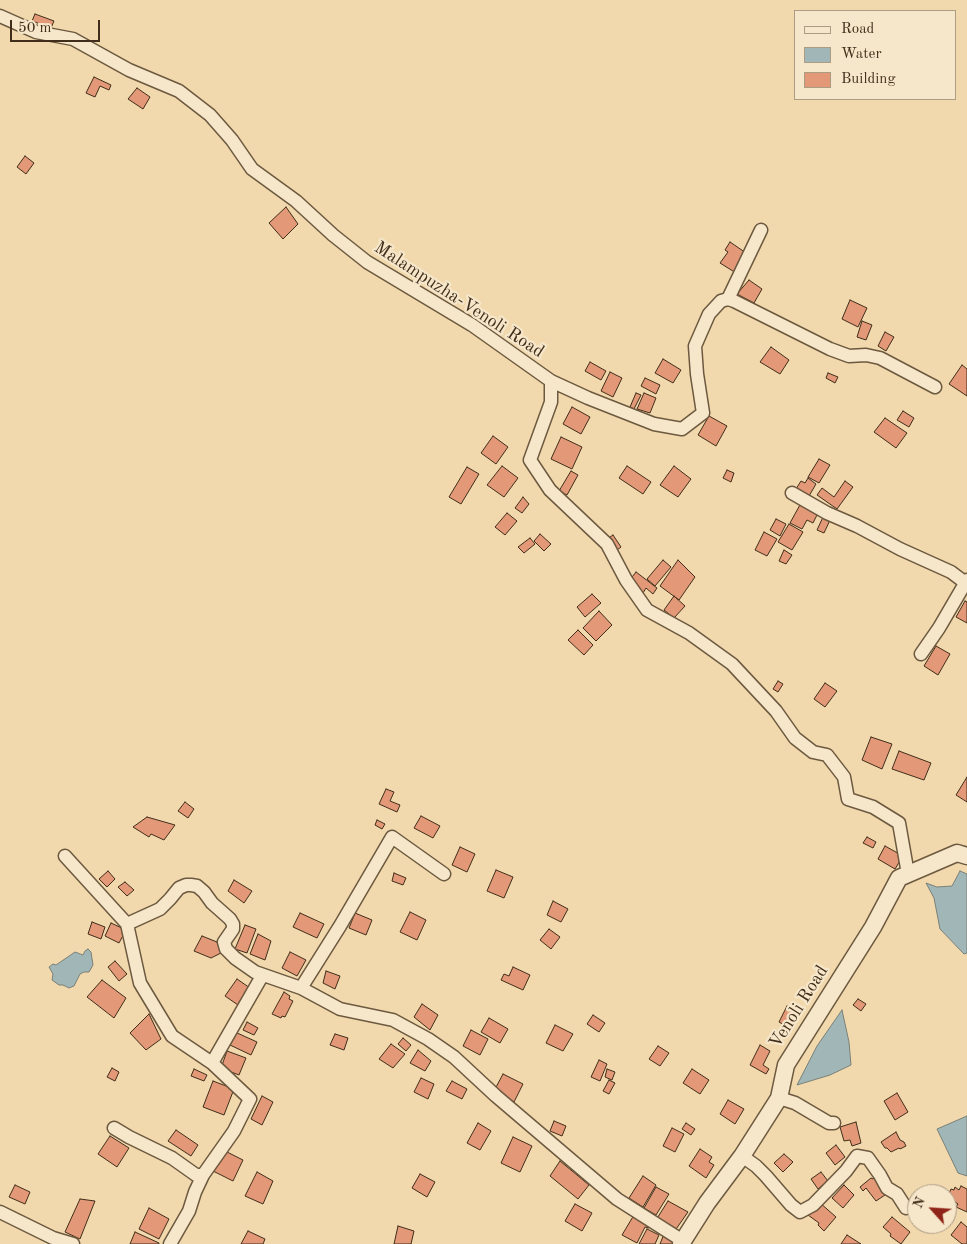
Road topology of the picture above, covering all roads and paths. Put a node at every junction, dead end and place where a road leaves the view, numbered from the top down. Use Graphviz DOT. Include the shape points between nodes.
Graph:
graph roads {
  1 [pos="0,16"];
  2 [pos="761,230"];
  3 [pos="728,299"];
  4 [pos="551,381"];
  5 [pos="935,387"];
  6 [pos="792,493"];
  7 [pos="966,582"];
  8 [pos="922,654"];
  9 [pos="65,856"];
  10 [pos="967,856"];
  11 [pos="444,874"];
  12 [pos="908,874"];
  13 [pos="127,924"];
  14 [pos="262,976"];
  15 [pos="301,988"];
  16 [pos="212,1063"];
  17 [pos="779,1098"];
  18 [pos="834,1123"];
  19 [pos="114,1128"];
  20 [pos="742,1156"];
  21 [pos="204,1175"];
  22 [pos="906,1208"];
  23 [pos="0,1212"];
  24 [pos="52,1241"];
  25 [pos="682,1242"];
  26 [pos="73,1244"];
  27 [pos="170,1244"];
  1 -- 4 [label="street, Malampuzha-Venoli Road" via="36,32 73,39 128,70 179,92 210,115 252,169 296,200 367,262 472,325"];
  2 -- 3 [label="street"];
  3 -- 4 [label="street" via="721,301 710,314 695,346 703,413 682,429 654,424"];
  3 -- 5 [label="street" via="830,349 849,356 880,358"];
  4 -- 12 [label="street, Malampuzha-Venoli Road" via="551,402 530,460 550,490 607,544 626,580 648,610 689,633 732,664 776,711 795,738 813,752 827,755 844,777 848,799 872,807 899,823"];
  6 -- 7 [label="street"];
  7 -- 8 [label="street"];
  9 -- 13 [label="street"];
  10 -- 12 [label="street, Venoli Road" via="958,853"];
  11 -- 15 [label="street" via="392,837"];
  12 -- 17 [label="street, Venoli Road" via="899,878 873,927 786,1065"];
  13 -- 14 [label="street" via="160,909 179,888 197,886 233,924 224,942 226,949"];
  13 -- 16 [label="street" via="140,983 172,1036"];
  14 -- 15 [label="street"];
  14 -- 16 [label="street"];
  15 -- 25 [label="street" via="340,1009 393,1020 428,1039 454,1057 617,1199"];
  16 -- 21 [label="street" via="250,1099 234,1131"];
  17 -- 18 [label="street"];
  17 -- 20 [label="street, Venoli Road"];
  19 -- 21 [label="street" via="172,1158 196,1175"];
  20 -- 22 [label="street" via="756,1166 800,1212 813,1205 858,1156 868,1158 887,1188 897,1194"];
  20 -- 25 [label="street, Venoli Road"];
  21 -- 27 [label="street" via="194,1192 189,1212"];
  23 -- 24 [label="street"];
  24 -- 26 [label="street"];
}
